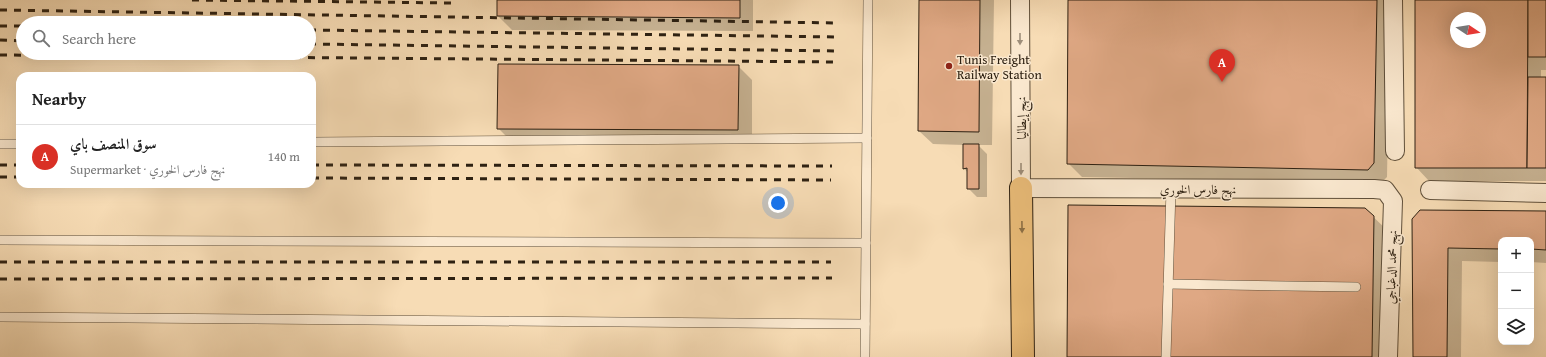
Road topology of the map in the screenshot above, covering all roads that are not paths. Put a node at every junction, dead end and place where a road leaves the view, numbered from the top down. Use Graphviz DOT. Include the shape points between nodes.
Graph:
graph roads {
  1 [pos="868,0"];
  2 [pos="1020,0"];
  3 [pos="1393,0"];
  4 [pos="867,138"];
  5 [pos="316,142"];
  6 [pos="0,144"];
  7 [pos="16,144"];
  8 [pos="1395,151"];
  9 [pos="1021,188"];
  10 [pos="1171,189"];
  11 [pos="1374,189"];
  12 [pos="1430,190"];
  13 [pos="1546,193"];
  14 [pos="0,240"];
  15 [pos="866,243"];
  16 [pos="1168,284"];
  17 [pos="1356,287"];
  18 [pos="0,317"];
  19 [pos="865,324"];
  20 [pos="865,357"];
  21 [pos="1023,357"];
  22 [pos="1166,357"];
  23 [pos="1388,357"];
  1 -- 4 [label="lane"];
  2 -- 9 [label="street, نهج إيطاليا, one-way"];
  3 -- 8 [label="street"];
  4 -- 5 [label="lane"];
  4 -- 15 [label="lane"];
  6 -- 7 [label="lane"];
  9 -- 10 [label="street, نهج فارس الخوري"];
  9 -- 21 [label="highway, one-way"];
  10 -- 11 [label="street, نهج فارس الخوري"];
  10 -- 16 [label="lane"];
  11 -- 23 [label="street, نهج محمد الدغباجي" via="1385,190 1393,201"];
  12 -- 13 [label="street"];
  14 -- 15 [label="lane"];
  15 -- 19 [label="lane"];
  16 -- 17 [label="lane"];
  16 -- 22 [label="lane"];
  18 -- 19 [label="lane"];
  19 -- 20 [label="lane"];
}
